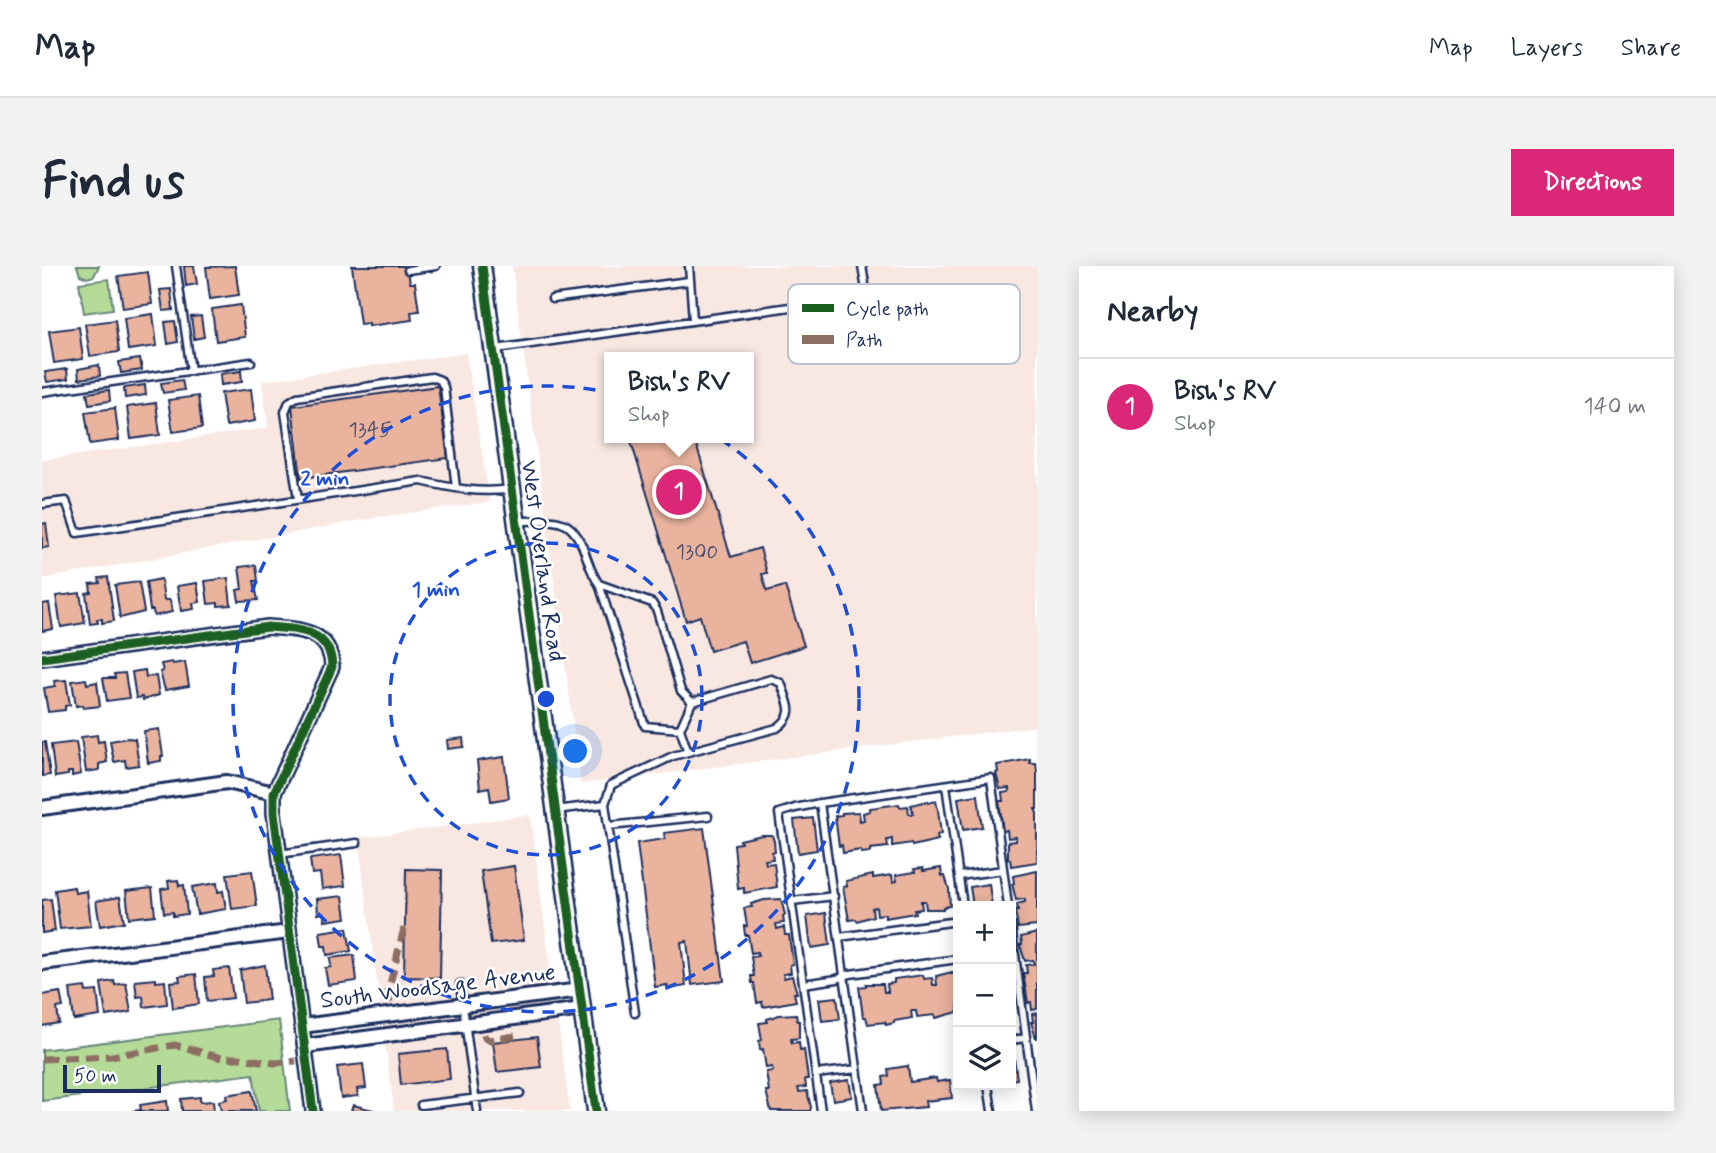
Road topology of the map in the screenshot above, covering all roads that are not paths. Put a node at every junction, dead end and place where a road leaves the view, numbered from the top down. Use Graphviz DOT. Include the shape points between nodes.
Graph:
graph roads {
  1 [pos="176,266"];
  2 [pos="436,266"];
  3 [pos="482,266"];
  4 [pos="689,266"];
  5 [pos="862,266"];
  6 [pos="408,270"];
  7 [pos="689,281"];
  8 [pos="865,284"];
  9 [pos="552,299"];
  10 [pos="788,307"];
  11 [pos="693,320"];
  12 [pos="494,349"];
  13 [pos="251,362"];
  14 [pos="191,371"];
  15 [pos="42,392"];
  16 [pos="456,488"];
  17 [pos="513,488"];
  18 [pos="298,499"];
  19 [pos="42,504"];
  20 [pos="517,521"];
  21 [pos="599,584"];
  22 [pos="42,659"];
  23 [pos="692,702"];
  24 [pos="680,729"];
  25 [pos="688,752"];
  26 [pos="946,785"];
  27 [pos="274,793"];
  28 [pos="820,803"];
  29 [pos="605,804"];
  30 [pos="42,808"];
  31 [pos="555,810"];
  32 [pos="708,816"];
  33 [pos="609,826"];
  34 [pos="357,843"];
  35 [pos="279,854"];
  36 [pos="1003,870"];
  37 [pos="959,876"];
  38 [pos="834,896"];
  39 [pos="792,901"];
  40 [pos="962,901"];
  41 [pos="1007,901"];
  42 [pos="953,922"];
  43 [pos="289,932"];
  44 [pos="839,937"];
  45 [pos="953,960"];
  46 [pos="42,963"];
  47 [pos="1014,964"];
  48 [pos="845,976"];
  49 [pos="460,984"];
  50 [pos="803,984"];
  51 [pos="580,990"];
  52 [pos="463,1006"];
  53 [pos="582,1009"];
  54 [pos="635,1013"];
  55 [pos="466,1024"];
  56 [pos="302,1027"];
  57 [pos="1026,1038"];
  58 [pos="1016,1039"];
  59 [pos="305,1046"];
  60 [pos="857,1069"];
  61 [pos="816,1074"];
  62 [pos="989,1090"];
  63 [pos="520,1093"];
  64 [pos="476,1099"];
  65 [pos="421,1105"];
  66 [pos="313,1111"];
  67 [pos="477,1111"];
  68 [pos="596,1111"];
  69 [pos="821,1111"];
  70 [pos="863,1111"];
  71 [pos="992,1111"];
  72 [pos="1036,1111"];
  1 -- 14 [label="lane"];
  2 -- 6 [label="lane"];
  3 -- 12 [label="street, West Overland Road"];
  4 -- 7 [label="lane"];
  5 -- 8 [label="lane"];
  7 -- 9 [label="lane"];
  7 -- 11 [label="lane"];
  10 -- 11 [label="lane"];
  11 -- 12 [label="lane"];
  12 -- 17 [label="street, West Overland Road"];
  13 -- 14 [label="lane"];
  14 -- 15 [label="lane"];
  16 -- 17 [label="lane" via="490,492"];
  16 -- 18 [label="lane" via="421,481"];
  16 -- 18 [label="lane" via="444,387 432,377 297,397 289,402 285,412"];
  17 -- 20 [label="street, West Overland Road"];
  18 -- 19 [label="lane" via="77,533 66,501"];
  20 -- 21 [label="lane" via="567,525 578,534"];
  20 -- 31 [label="street, West Overland Road"];
  21 -- 23 [label="lane" via="652,603 681,691"];
  21 -- 24 [label="lane" via="645,726"];
  22 -- 27 [label="street" via="268,627 321,638 332,653 332,667"];
  23 -- 24 [label="lane"];
  23 -- 25 [label="lane" via="771,679 781,683 790,711 787,721 776,728"];
  24 -- 25 [label="lane"];
  25 -- 29 [label="lane" via="611,785"];
  26 -- 28 [label="lane"];
  26 -- 36 [label="lane" via="991,778"];
  26 -- 37 [label="lane"];
  27 -- 30 [label="street" via="227,782"];
  27 -- 35 [label="street"];
  28 -- 38 [label="lane"];
  28 -- 39 [label="lane" via="779,813"];
  29 -- 31 [label="lane"];
  29 -- 33 [label="lane"];
  31 -- 51 [label="street, West Overland Road"];
  32 -- 33 [label="lane"];
  33 -- 54 [label="lane"];
  34 -- 35 [label="lane"];
  35 -- 43 [label="street"];
  36 -- 37 [label="lane"];
  36 -- 41 [label="lane"];
  37 -- 40 [label="lane"];
  38 -- 39 [label="lane"];
  38 -- 44 [label="lane"];
  39 -- 50 [label="lane"];
  42 -- 44 [label="lane"];
  43 -- 46 [label="street"];
  43 -- 56 [label="street"];
  44 -- 48 [label="lane"];
  45 -- 48 [label="lane"];
  47 -- 57 [label="lane"];
  48 -- 50 [label="lane"];
  48 -- 60 [label="lane"];
  49 -- 52 [label="lane"];
  50 -- 61 [label="lane"];
  51 -- 52 [label="street, South Woodsage Avenue"];
  51 -- 53 [label="street, West Overland Road"];
  52 -- 55 [label="lane"];
  52 -- 56 [label="street, South Woodsage Avenue"];
  53 -- 55 [label="street, South Woodsage Avenue"];
  53 -- 68 [label="street, West Overland Road"];
  55 -- 59 [label="street, South Woodsage Avenue"];
  55 -- 64 [label="lane"];
  56 -- 59 [label="street"];
  57 -- 58 [label="lane"];
  57 -- 72 [label="lane"];
  59 -- 66 [label="street"];
  60 -- 61 [label="lane"];
  60 -- 70 [label="lane"];
  61 -- 69 [label="lane"];
  62 -- 71 [label="lane"];
  63 -- 64 [label="lane"];
  64 -- 65 [label="lane"];
  64 -- 67 [label="lane"];
}
